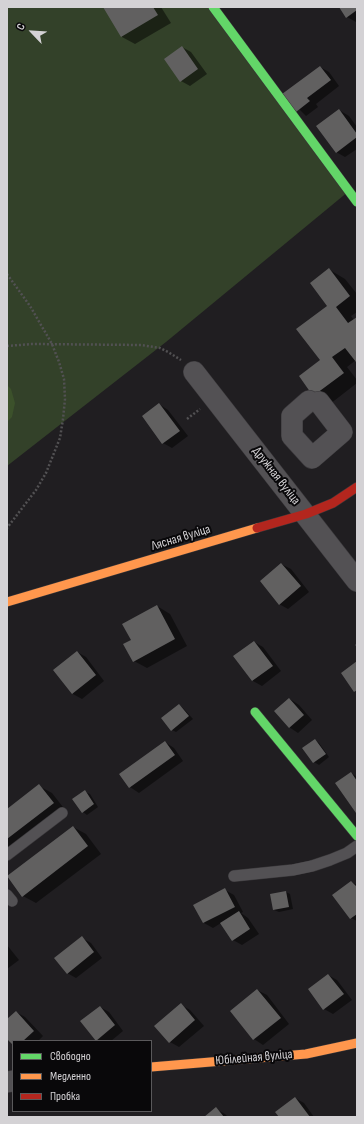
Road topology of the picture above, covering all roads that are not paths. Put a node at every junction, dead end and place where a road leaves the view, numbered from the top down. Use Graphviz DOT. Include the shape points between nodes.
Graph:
graph roads {
  1 [pos="213,7"];
  2 [pos="357,202"];
  3 [pos="194,372"];
  4 [pos="357,487"];
  5 [pos="306,514"];
  6 [pos="357,581"];
  7 [pos="7,602"];
  8 [pos="255,712"];
  9 [pos="62,813"];
  10 [pos="357,836"];
  11 [pos="357,846"];
  12 [pos="7,855"];
  13 [pos="234,876"];
  14 [pos="357,1043"];
  15 [pos="152,1067"];
  1 -- 2 [label="street"];
  3 -- 5 [label="street, Дружная вуліца"];
  4 -- 5 [label="street, Лясная вуліца" via="333,503"];
  5 -- 6 [label="street, Дружная вуліца"];
  5 -- 7 [label="street, Лясная вуліца"];
  8 -- 10 [label="street"];
  9 -- 12 [label="lane"];
  11 -- 13 [label="lane" via="347,853 312,866"];
  14 -- 15 [label="street, Юбілейная вуліца" via="306,1054"];
}
